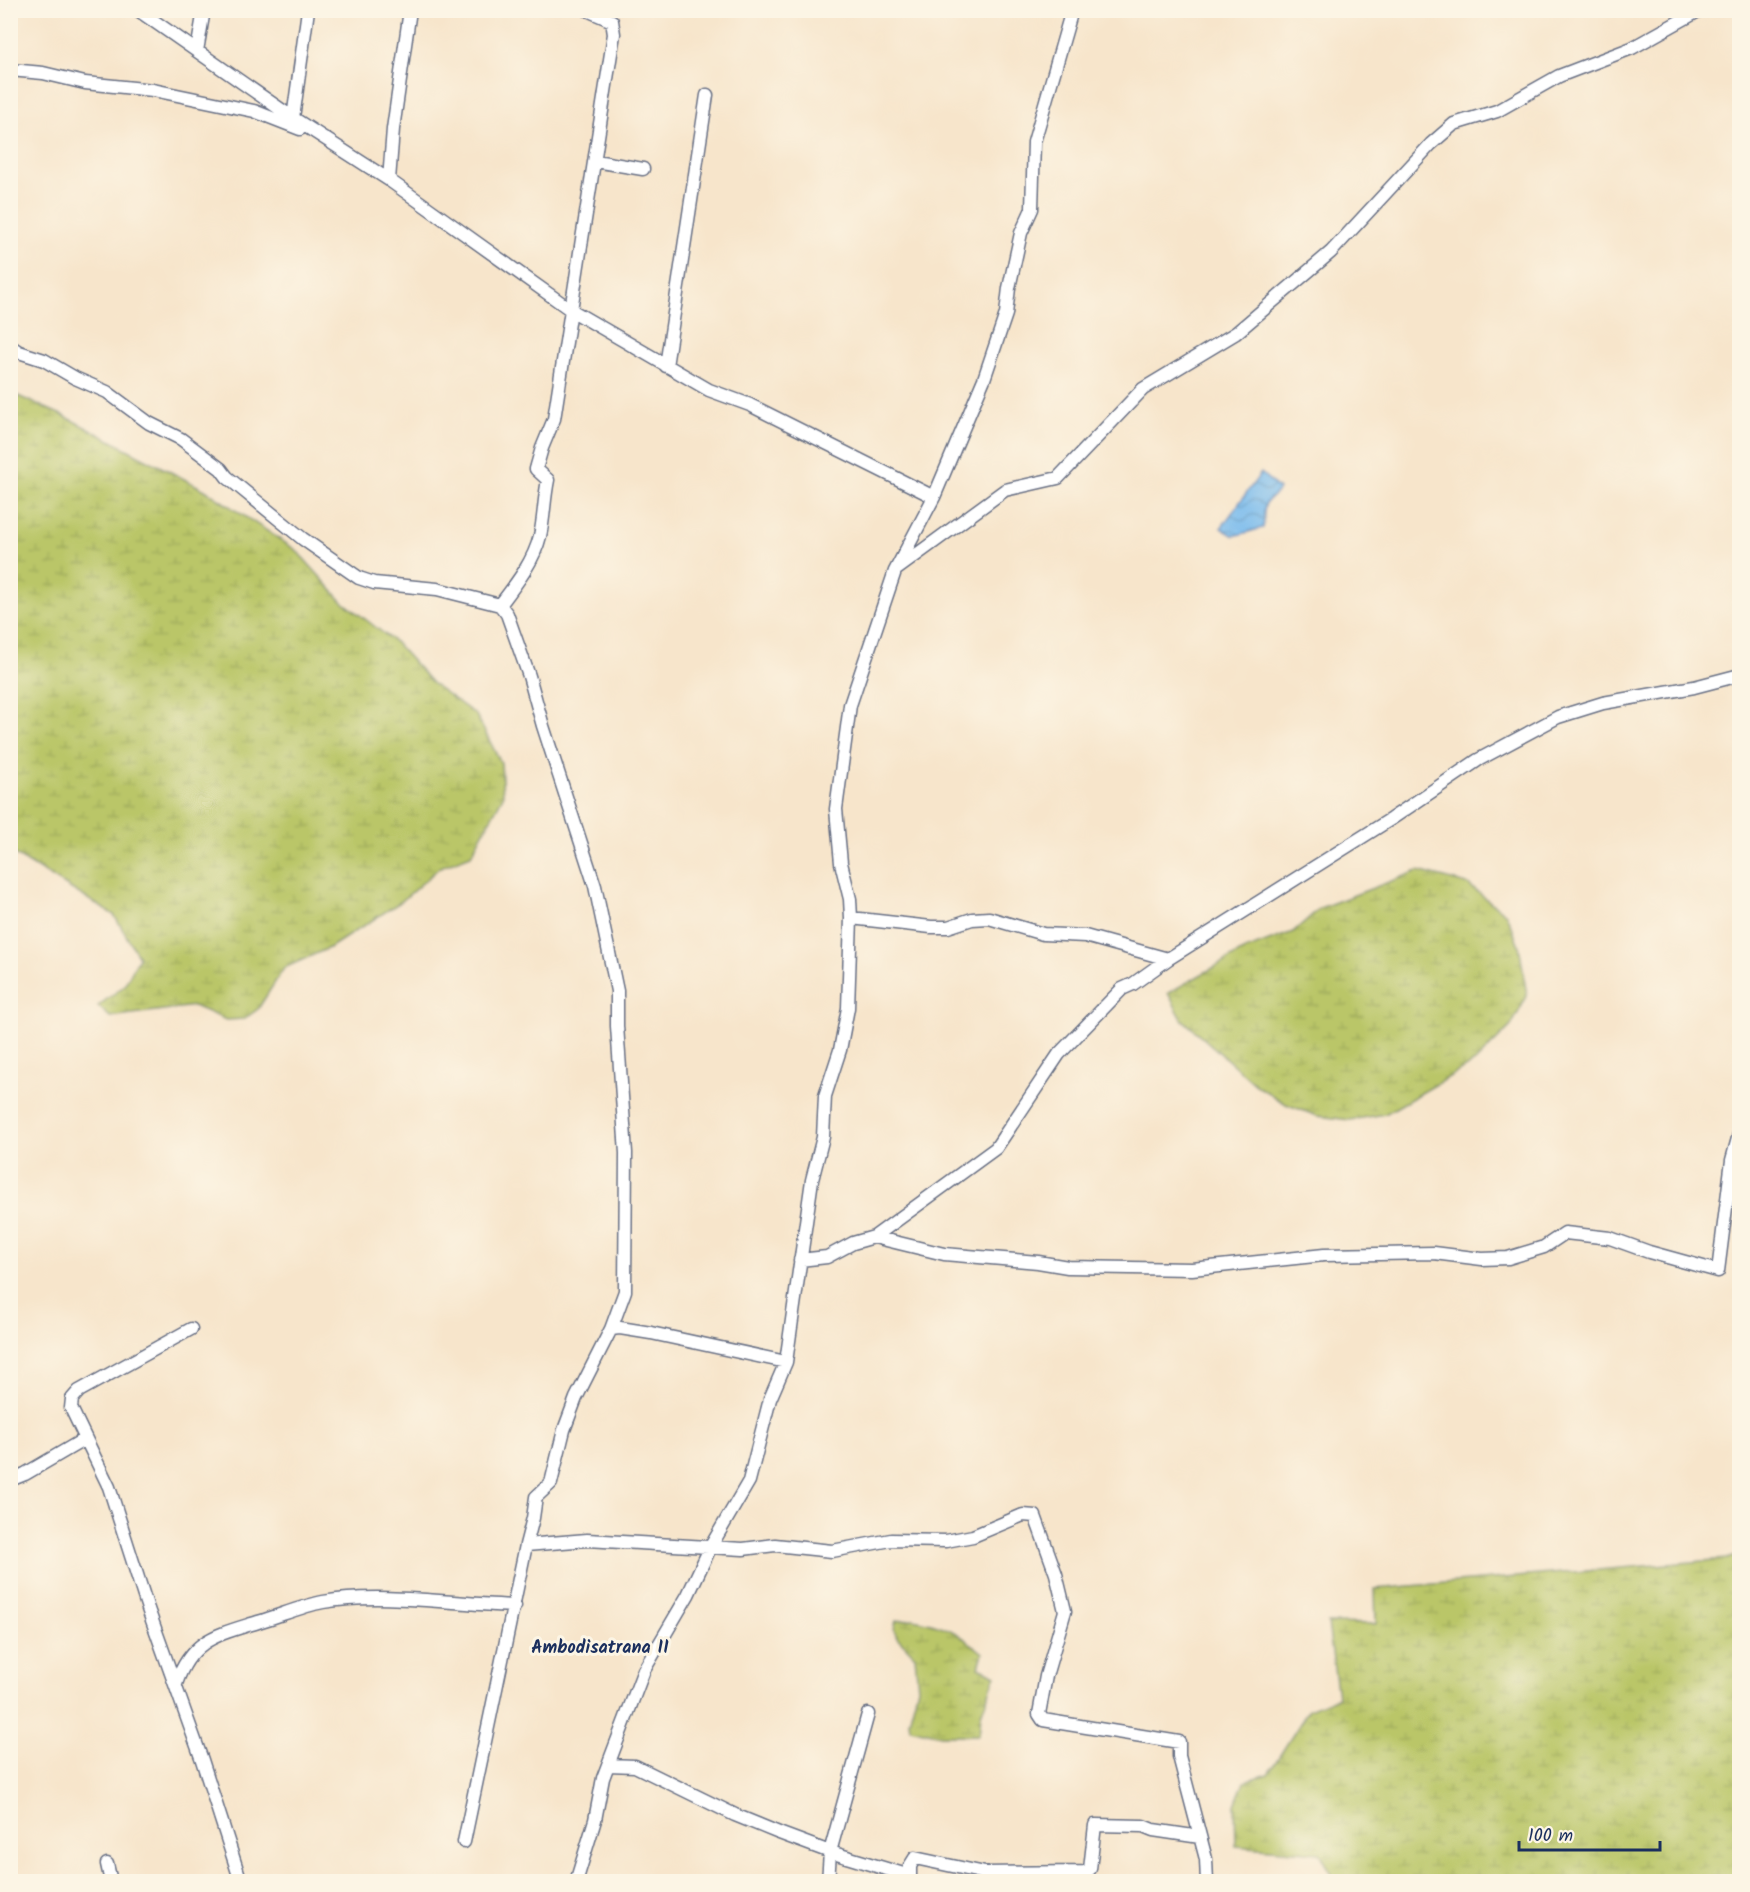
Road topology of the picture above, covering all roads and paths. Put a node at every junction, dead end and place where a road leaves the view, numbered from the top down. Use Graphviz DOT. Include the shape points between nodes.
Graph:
graph roads {
  1 [pos="138,10"];
  2 [pos="204,10"];
  3 [pos="308,10"];
  4 [pos="410,10"];
  5 [pos="587,10"];
  6 [pos="1072,10"];
  7 [pos="1700,10"];
  8 [pos="156,16"];
  9 [pos="197,51"];
  10 [pos="10,70"];
  11 [pos="707,95"];
  12 [pos="293,118"];
  13 [pos="321,136"];
  14 [pos="595,161"];
  15 [pos="643,169"];
  16 [pos="389,180"];
  17 [pos="571,310"];
  18 [pos="10,346"];
  19 [pos="666,366"];
  20 [pos="934,497"];
  21 [pos="895,571"];
  22 [pos="500,604"];
  23 [pos="1740,675"];
  24 [pos="851,918"];
  25 [pos="1168,959"];
  26 [pos="1740,1131"];
  27 [pos="874,1237"];
  28 [pos="800,1260"];
  29 [pos="191,1329"];
  30 [pos="611,1329"];
  31 [pos="786,1362"];
  32 [pos="85,1439"];
  33 [pos="10,1480"];
  34 [pos="526,1545"];
  35 [pos="711,1545"];
  36 [pos="514,1606"];
  37 [pos="176,1684"];
  38 [pos="868,1714"];
  39 [pos="608,1765"];
  40 [pos="1200,1837"];
  41 [pos="464,1842"];
  42 [pos="830,1852"];
  43 [pos="107,1864"];
  44 [pos="111,1881"];
  45 [pos="241,1881"];
  46 [pos="576,1881"];
  47 [pos="828,1881"];
  48 [pos="1207,1881"];
  1 -- 8 [label="street"];
  2 -- 9 [label="street"];
  3 -- 12 [label="street"];
  4 -- 16 [label="street"];
  5 -- 14 [label="street" via="612,21 614,33"];
  6 -- 20 [label="street" via="1034,142 1032,209 1021,233 1006,314 984,379"];
  7 -- 21 [label="street" via="1632,48 1559,76 1497,111 1454,124 1331,252 1236,333 1143,389 1058,478 1005,490"];
  8 -- 9 [label="street"];
  9 -- 12 [label="street"];
  10 -- 13 [label="street" via="153,90 254,111"];
  11 -- 19 [label="street"];
  12 -- 13 [label="street"];
  13 -- 16 [label="street"];
  14 -- 15 [label="street"];
  14 -- 17 [label="street"];
  16 -- 17 [label="street"];
  17 -- 19 [label="street"];
  17 -- 22 [label="street" via="554,419 536,469 548,480 539,537 522,576"];
  18 -- 22 [label="street" via="107,392 149,423 181,439 303,539 359,578 437,589"];
  19 -- 20 [label="street"];
  20 -- 21 [label="street"];
  21 -- 24 [label="street" via="850,705 836,809"];
  22 -- 30 [label="street" via="529,676 595,886 617,991 626,1153 625,1292"];
  23 -- 25 [label="street" via="1603,703 1558,717 1478,760"];
  24 -- 25 [label="street" via="939,927 989,918 1043,934 1085,936"];
  24 -- 28 [label="street" via="848,1008 825,1096 823,1137"];
  25 -- 27 [label="street" via="1122,989 1059,1053 996,1148"];
  26 -- 27 [label="street" via="1732,1160 1718,1271 1610,1238 1564,1233 1544,1247 1508,1258 1434,1253 1324,1255 1192,1269 1068,1267 944,1254"];
  27 -- 28 [label="street" via="827,1257"];
  28 -- 31 [label="street"];
  29 -- 32 [label="street" via="79,1391 71,1408"];
  30 -- 31 [label="street"];
  30 -- 34 [label="street" via="572,1408 551,1483 536,1497"];
  31 -- 35 [label="street" via="770,1399 749,1481"];
  32 -- 33 [label="street"];
  32 -- 37 [label="street" via="109,1486"];
  34 -- 35 [label="street" via="587,1540"];
  34 -- 36 [label="street"];
  35 -- 39 [label="street" via="688,1595 645,1670"];
  35 -- 40 [label="street" via="743,1549 775,1545 832,1551 891,1540 946,1541 973,1536 1023,1515 1035,1516 1065,1611 1046,1676 1039,1714 1042,1720 1179,1742 1179,1756"];
  36 -- 37 [label="street" via="377,1598 322,1602 217,1635 187,1658"];
  36 -- 41 [label="street"];
  37 -- 45 [label="street"];
  38 -- 42 [label="street"];
  39 -- 42 [label="street" via="635,1766 735,1815"];
  39 -- 46 [label="street"];
  40 -- 42 [label="street" via="1143,1826 1095,1824 1090,1869 1085,1872 985,1873 915,1858 910,1876"];
  40 -- 48 [label="street"];
  42 -- 47 [label="street"];
  43 -- 44 [label="street"];
}
